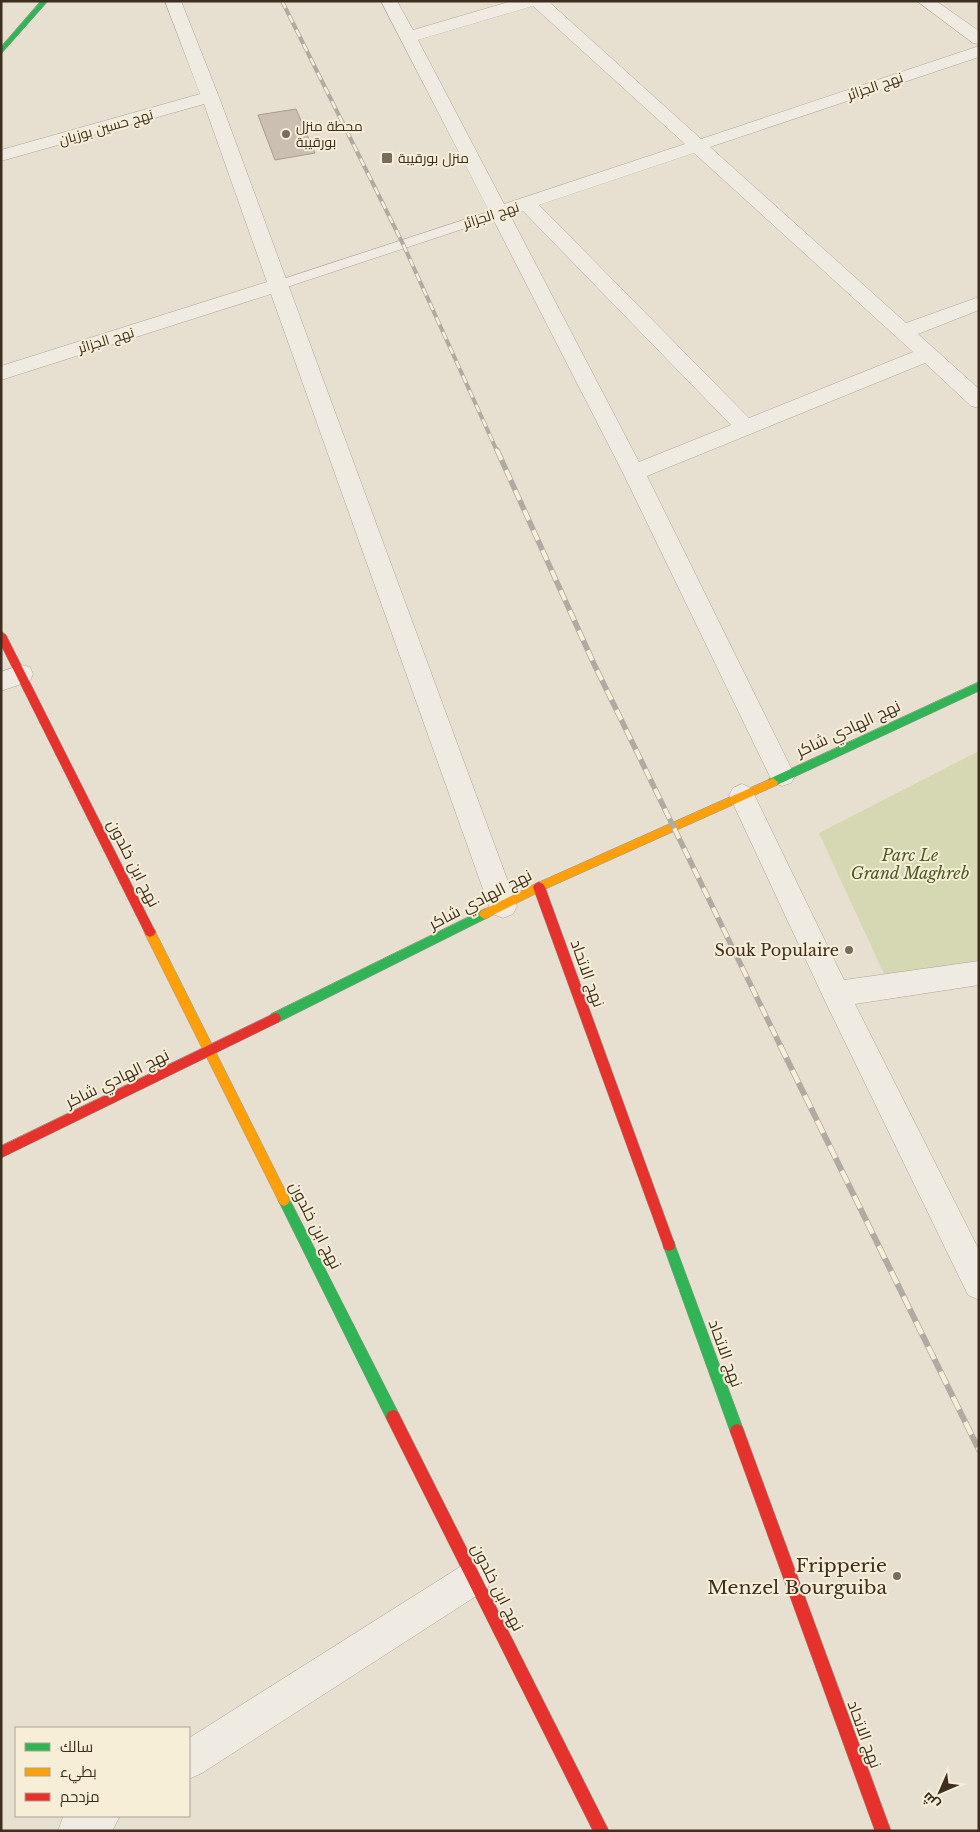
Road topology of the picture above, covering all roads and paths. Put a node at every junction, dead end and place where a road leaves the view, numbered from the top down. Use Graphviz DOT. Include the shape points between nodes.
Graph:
graph roads {
  1 [pos="46,1"];
  2 [pos="173,1"];
  3 [pos="389,1"];
  4 [pos="530,1"];
  5 [pos="538,1"];
  6 [pos="925,1"];
  7 [pos="409,37"];
  8 [pos="979,40"];
  9 [pos="979,51"];
  10 [pos="1,52"];
  11 [pos="210,97"];
  12 [pos="698,146"];
  13 [pos="1,156"];
  14 [pos="526,203"];
  15 [pos="497,212"];
  16 [pos="279,285"];
  17 [pos="979,302"];
  18 [pos="903,332"];
  19 [pos="928,354"];
  20 [pos="1,373"];
  21 [pos="979,401"];
  22 [pos="746,428"];
  23 [pos="634,473"];
  24 [pos="1,635"];
  25 [pos="11,678"];
  26 [pos="979,686"];
  27 [pos="782,776"];
  28 [pos="742,796"];
  29 [pos="539,887"];
  30 [pos="503,906"];
  31 [pos="979,973"];
  32 [pos="836,994"];
  33 [pos="210,1050"];
  34 [pos="1,1152"];
  35 [pos="979,1284"];
  36 [pos="474,1577"];
  37 [pos="190,1759"];
  38 [pos="99,1817"];
  39 [pos="77,1831"];
  40 [pos="602,1831"];
  41 [pos="883,1831"];
  1 -- 10 [label="street"];
  2 -- 11 [label="street"];
  3 -- 7 [label="street"];
  4 -- 7 [label="street"];
  5 -- 12 [label="street"];
  6 -- 8 [label="street"];
  7 -- 15 [label="street"];
  9 -- 12 [label="street, نهج الجزائر"];
  11 -- 13 [label="street, نهج حسين بوزيان"];
  11 -- 16 [label="street"];
  12 -- 14 [label="street, نهج الجزائر"];
  12 -- 18 [label="street"];
  14 -- 15 [label="street, نهج الجزائر"];
  14 -- 22 [label="street"];
  15 -- 16 [label="lane, نهج الجزائر"];
  15 -- 23 [label="street"];
  16 -- 20 [label="street, نهج الجزائر"];
  16 -- 30 [label="street"];
  17 -- 18 [label="street"];
  18 -- 19 [label="street"];
  19 -- 21 [label="street"];
  19 -- 22 [label="street"];
  22 -- 23 [label="street"];
  23 -- 27 [label="street"];
  24 -- 25 [label="street, نهج ابن خلدون"];
  25 -- 33 [label="street, نهج ابن خلدون"];
  26 -- 27 [label="street, نهج الهادي شاكر"];
  27 -- 28 [label="street, نهج الهادي شاكر"];
  28 -- 29 [label="street, نهج الهادي شاكر"];
  28 -- 32 [label="street"];
  29 -- 30 [label="street, نهج الهادي شاكر"];
  29 -- 41 [label="street, نهج الاتحاد"];
  30 -- 33 [label="street, نهج الهادي شاكر"];
  31 -- 32 [label="street"];
  32 -- 35 [label="street"];
  33 -- 34 [label="street, نهج الهادي شاكر"];
  33 -- 36 [label="street, نهج ابن خلدون"];
  36 -- 37 [label="street"];
  36 -- 40 [label="street, نهج ابن خلدون"];
  38 -- 39 [label="street"];
}
